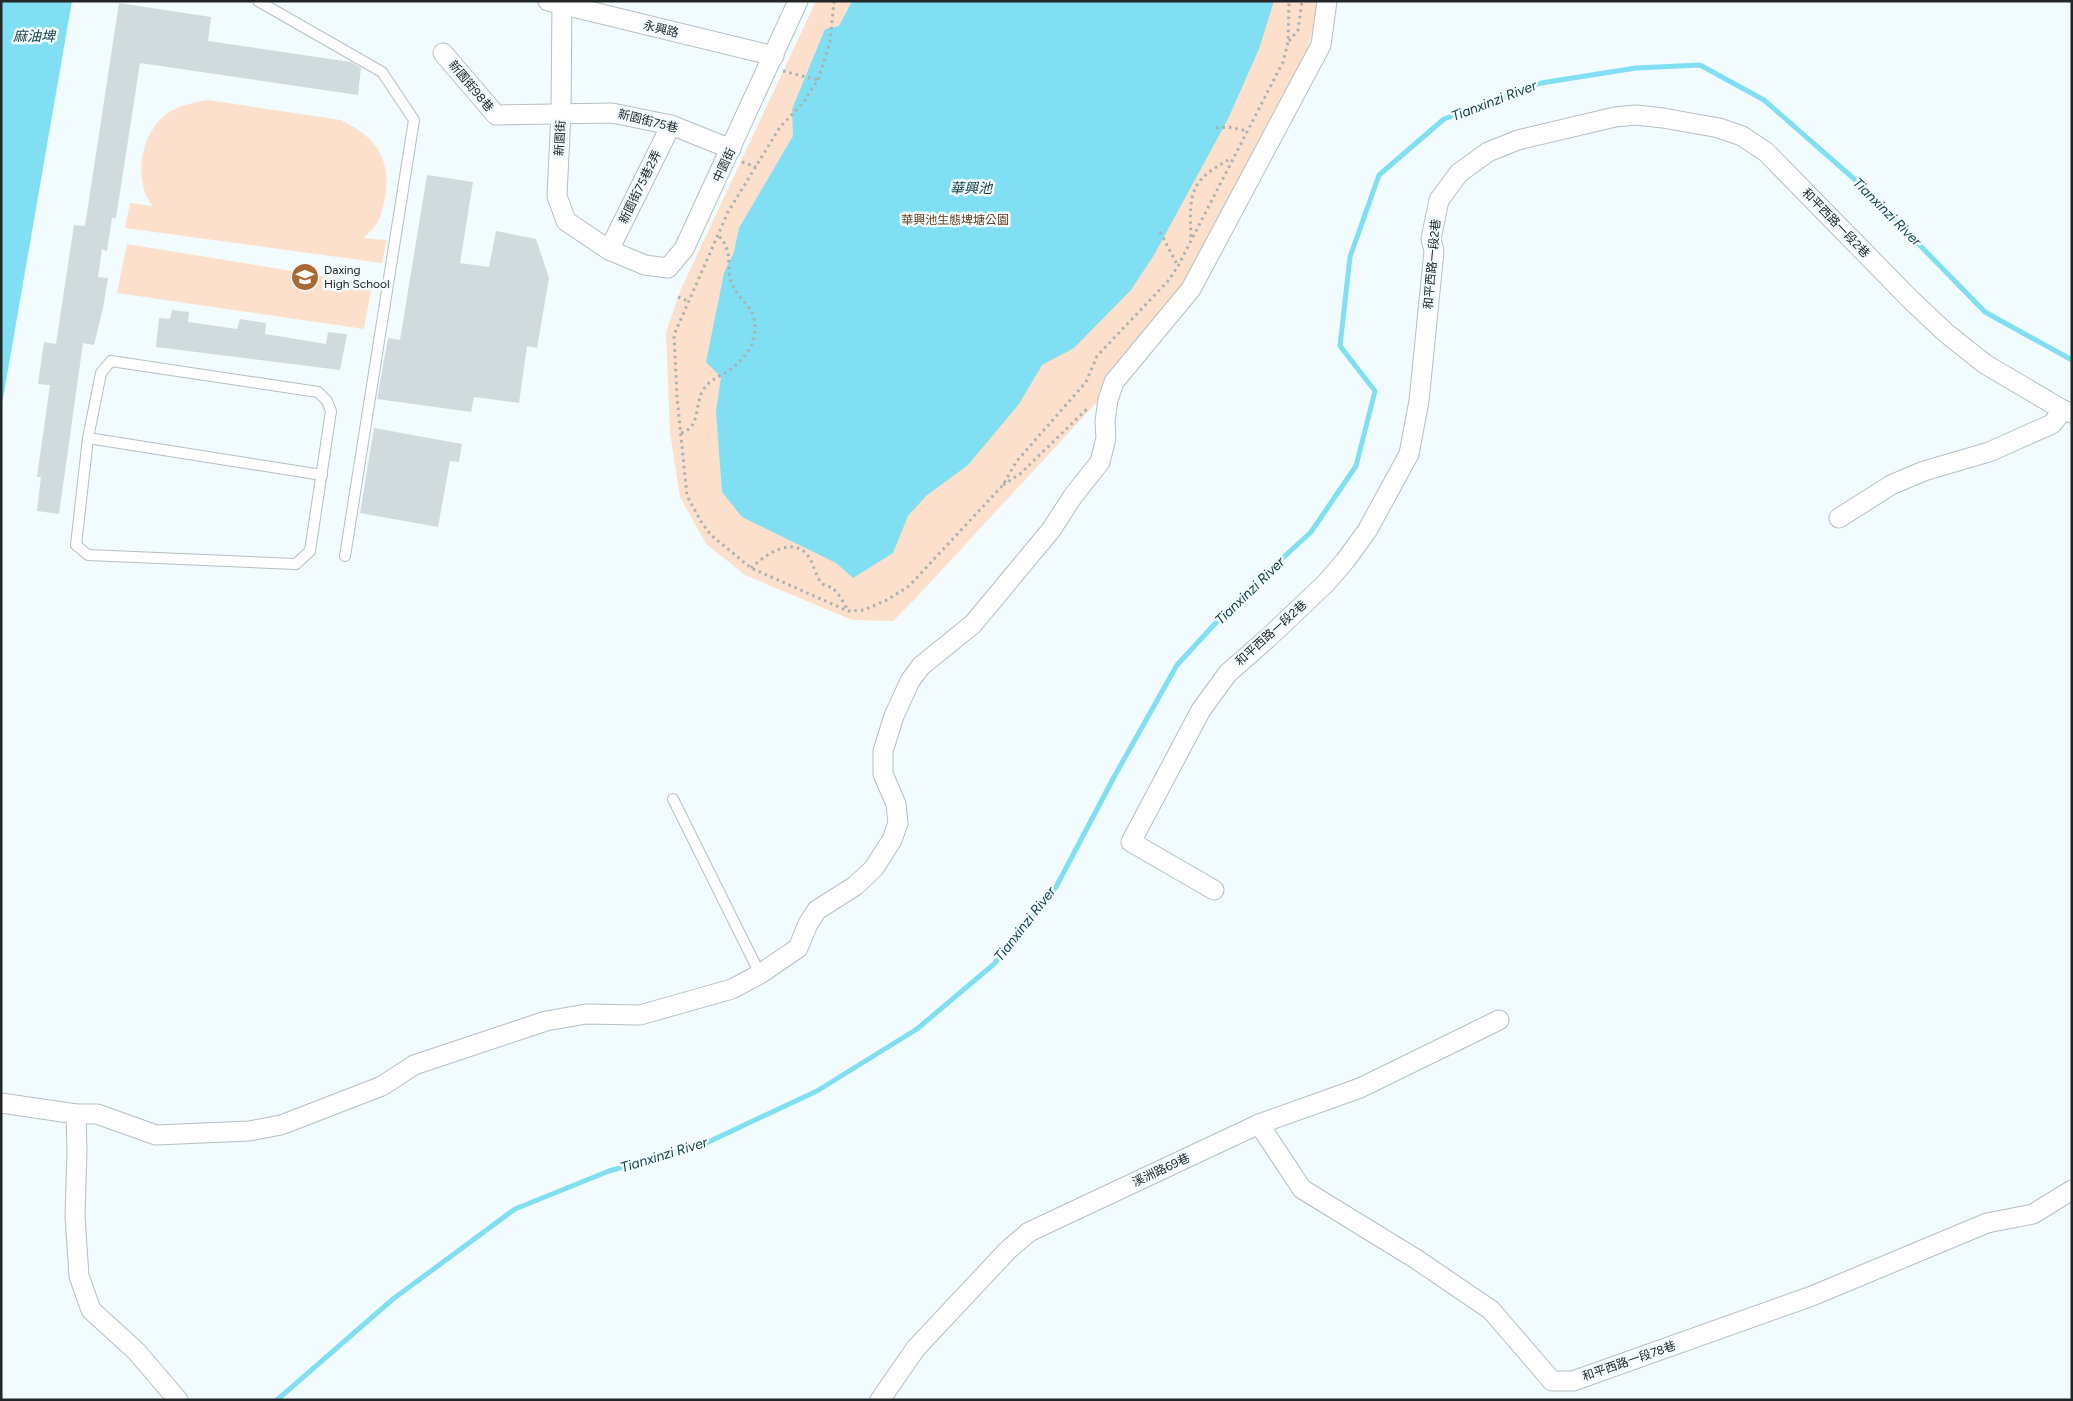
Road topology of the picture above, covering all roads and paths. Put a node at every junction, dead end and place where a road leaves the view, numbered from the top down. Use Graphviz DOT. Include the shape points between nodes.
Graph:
graph roads {
  1 [pos="258,1"];
  2 [pos="798,1"];
  3 [pos="834,1"];
  4 [pos="1289,1"];
  5 [pos="1302,1"];
  6 [pos="1327,1"];
  7 [pos="557,2"];
  8 [pos="1288,42"];
  9 [pos="443,53"];
  10 [pos="778,64"];
  11 [pos="818,80"];
  12 [pos="561,113"];
  13 [pos="671,125"];
  14 [pos="1216,128"];
  15 [pos="1246,131"];
  16 [pos="736,155"];
  17 [pos="1233,157"];
  18 [pos="756,166"];
  19 [pos="1160,232"];
  20 [pos="717,234"];
  21 [pos="1191,238"];
  22 [pos="609,250"];
  23 [pos="1178,266"];
  24 [pos="678,297"];
  25 [pos="688,301"];
  26 [pos="1093,402"];
  27 [pos="2067,412"];
  28 [pos="681,433"];
  29 [pos="88,438"];
  30 [pos="322,475"];
  31 [pos="1003,485"];
  32 [pos="1839,518"];
  33 [pos="345,556"];
  34 [pos="751,568"];
  35 [pos="848,610"];
  36 [pos="673,799"];
  37 [pos="1214,890"];
  38 [pos="760,974"];
  39 [pos="1499,1020"];
  40 [pos="1,1103"];
  41 [pos="76,1114"];
  42 [pos="1260,1124"];
  43 [pos="2072,1190"];
  44 [pos="178,1400"];
  45 [pos="880,1400"];
  1 -- 33 [label="lane" via="382,72 414,120"];
  2 -- 10 [label="street, 中園街"];
  3 -- 11 [label="path" via="830,42"];
  4 -- 8 [label="path"];
  5 -- 8 [label="path" via="1298,30"];
  6 -- 38 [label="street" via="1321,46 1191,289 1114,382 1108,400 1106,438 1100,462 1051,530 973,624 921,666 910,681 883,750 883,774 896,804 898,823 892,840 868,874 818,910 798,948"];
  7 -- 10 [label="street, 永興路"];
  7 -- 12 [label="street, 新園街"];
  8 -- 15 [label="path" via="1283,62"];
  9 -- 12 [label="street, 新園街98巷" via="496,115"];
  10 -- 11 [label="path"];
  10 -- 16 [label="street, 中園街"];
  11 -- 18 [label="path" via="804,103 780,127"];
  12 -- 13 [label="street, 新園街75巷" via="612,112"];
  12 -- 22 [label="street, 新園街" via="557,196 566,221"];
  13 -- 16 [label="street, 新園街75巷"];
  13 -- 22 [label="street, 新園街75巷2弄"];
  14 -- 15 [label="path"];
  15 -- 17 [label="path"];
  16 -- 18 [label="path"];
  16 -- 22 [label="street, 中園街" via="684,249 668,268 645,265"];
  17 -- 21 [label="path"];
  17 -- 21 [label="path" via="1218,165 1194,187"];
  18 -- 20 [label="path"];
  19 -- 23 [label="path"];
  20 -- 25 [label="path"];
  20 -- 28 [label="path" via="725,242 730,258 730,280 734,291 749,307 754,320 754,337 742,361 707,384 701,393 696,420"];
  21 -- 23 [label="path"];
  23 -- 31 [label="path" via="1168,281 1097,356 1086,382 1016,462"];
  24 -- 25 [label="path"];
  25 -- 28 [label="path" via="674,335"];
  26 -- 31 [label="path" via="1020,474"];
  27 -- 32 [label="street" via="2052,424 1989,452 1924,471 1891,485"];
  27 -- 37 [label="street, 和平西路一段2巷" via="1985,364 1946,333 1766,152 1742,136 1718,128 1636,115 1518,140 1488,152 1458,173 1438,200 1431,239 1434,252 1419,401 1409,454 1367,531 1345,561 1326,583 1228,673 1201,710 1131,842"];
  28 -- 34 [label="path" via="687,496 702,524"];
  29 -- 30 [label="lane"];
  29 -- 30 [label="lane" via="101,373 112,361 299,388 318,392 331,411"];
  29 -- 30 [label="lane" via="76,545 88,556 296,564 310,550"];
  31 -- 35 [label="path" via="909,586 864,610"];
  34 -- 35 [label="path"];
  34 -- 35 [label="path" via="773,550 784,547 799,549 809,556 821,583 833,589"];
  36 -- 38 [label="lane"];
  38 -- 41 [label="street" via="732,989 640,1015 586,1014 546,1020 414,1065 382,1086 281,1125 249,1131 156,1135 97,1114"];
  39 -- 42 [label="street, 溪洲路69巷" via="1360,1088"];
  40 -- 41 [label="street"];
  41 -- 44 [label="street" via="75,1216 79,1276 92,1310 136,1351"];
  42 -- 43 [label="street, 和平西路一段78巷" via="1302,1189 1416,1259 1491,1310 1552,1381 1574,1381 1812,1296 1987,1223 2033,1214"];
  42 -- 45 [label="street, 溪洲路69巷" via="1029,1232 916,1348"];
}
